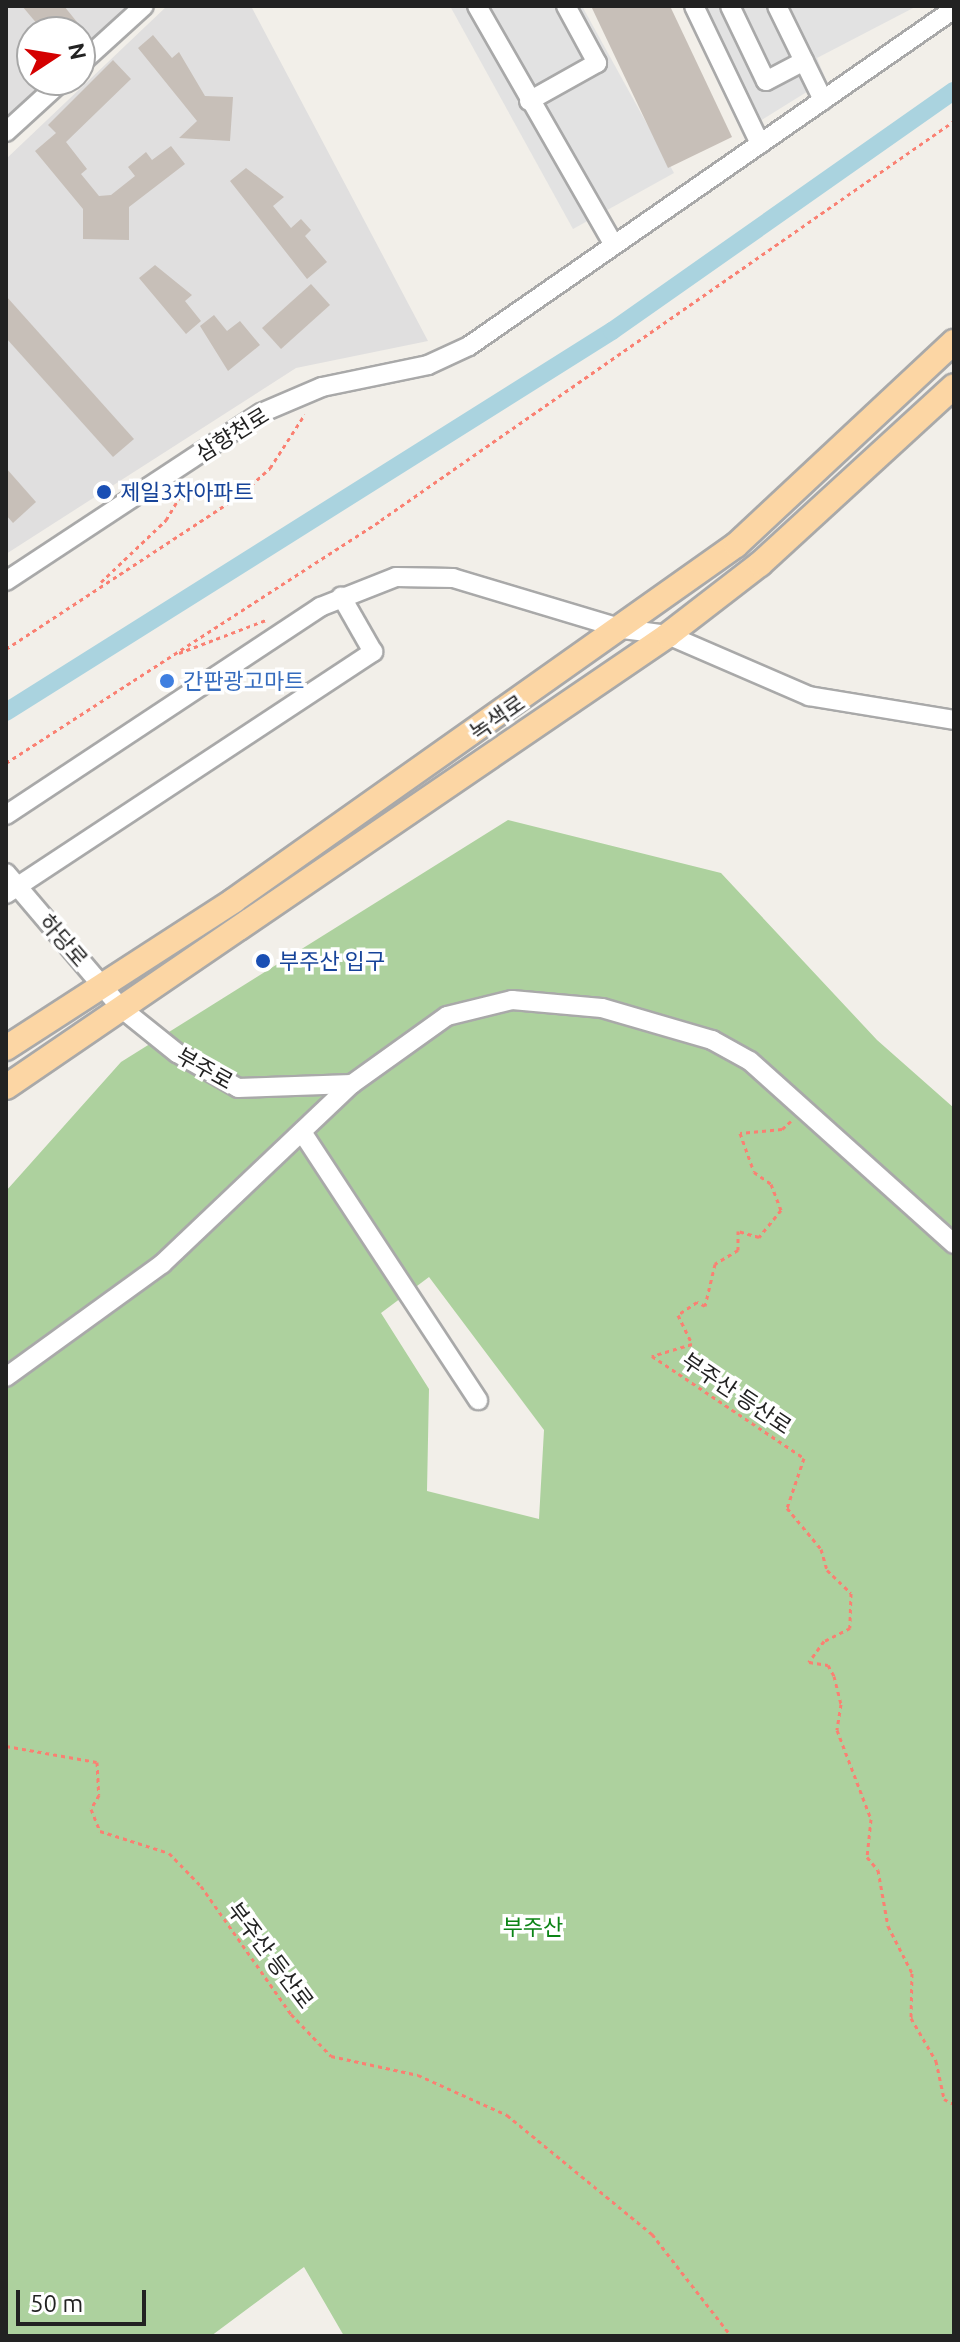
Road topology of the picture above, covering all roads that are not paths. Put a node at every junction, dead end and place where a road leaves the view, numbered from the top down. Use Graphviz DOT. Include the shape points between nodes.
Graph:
graph roads {
  1 [pos="144,6"];
  2 [pos="477,6"];
  3 [pos="566,6"];
  4 [pos="694,6"];
  5 [pos="730,6"];
  6 [pos="777,6"];
  7 [pos="945,11"];
  8 [pos="96,50"];
  9 [pos="804,61"];
  10 [pos="45,96"];
  11 [pos="823,100"];
  12 [pos="529,101"];
  13 [pos="6,132"];
  14 [pos="760,144"];
  15 [pos="612,242"];
  16 [pos="954,342"];
  17 [pos="954,386"];
  18 [pos="6,581"];
  19 [pos="341,596"];
  20 [pos="623,629"];
  21 [pos="668,635"];
  22 [pos="954,720"];
  23 [pos="6,815"];
  24 [pos="10,885"];
  25 [pos="103,985"];
  26 [pos="121,1008"];
  27 [pos="6,1048"];
  28 [pos="352,1084"];
  29 [pos="6,1087"];
  30 [pos="302,1132"];
  31 [pos="954,1244"];
  32 [pos="6,1377"];
  33 [pos="478,1400"];
  1 -- 8 [label="street"];
  2 -- 12 [label="street"];
  3 -- 12 [label="street" via="597,63"];
  4 -- 14 [label="street"];
  5 -- 9 [label="street" via="766,81"];
  6 -- 9 [label="street"];
  7 -- 11 [label="street, 삼향천로"];
  9 -- 11 [label="street"];
  10 -- 13 [label="street"];
  11 -- 14 [label="street, 삼향천로"];
  12 -- 15 [label="street"];
  14 -- 15 [label="street, 삼향천로"];
  15 -- 18 [label="street, 삼향천로" via="469,346 428,365 322,387 211,446"];
  16 -- 20 [label="main road, 녹색로" via="736,545"];
  17 -- 21 [label="main road, 녹색로" via="760,564"];
  19 -- 20 [label="street" via="396,577 453,578"];
  19 -- 23 [label="street"];
  19 -- 24 [label="street" via="373,652"];
  20 -- 21 [label="street"];
  20 -- 25 [label="main road, 녹색로"];
  21 -- 22 [label="street" via="796,692 867,711"];
  21 -- 26 [label="main road, 녹색로"];
  24 -- 25 [label="street, 하당로"];
  25 -- 26 [label="street, 하당로"];
  25 -- 27 [label="main road, 녹색로"];
  26 -- 28 [label="street, 부주로" via="177,1053 238,1088"];
  26 -- 29 [label="main road, 녹색로"];
  28 -- 30 [label="street"];
  28 -- 31 [label="street" via="447,1016 512,1000 602,1008 712,1040 750,1061"];
  30 -- 32 [label="street" via="162,1264"];
  30 -- 33 [label="street"];
}
